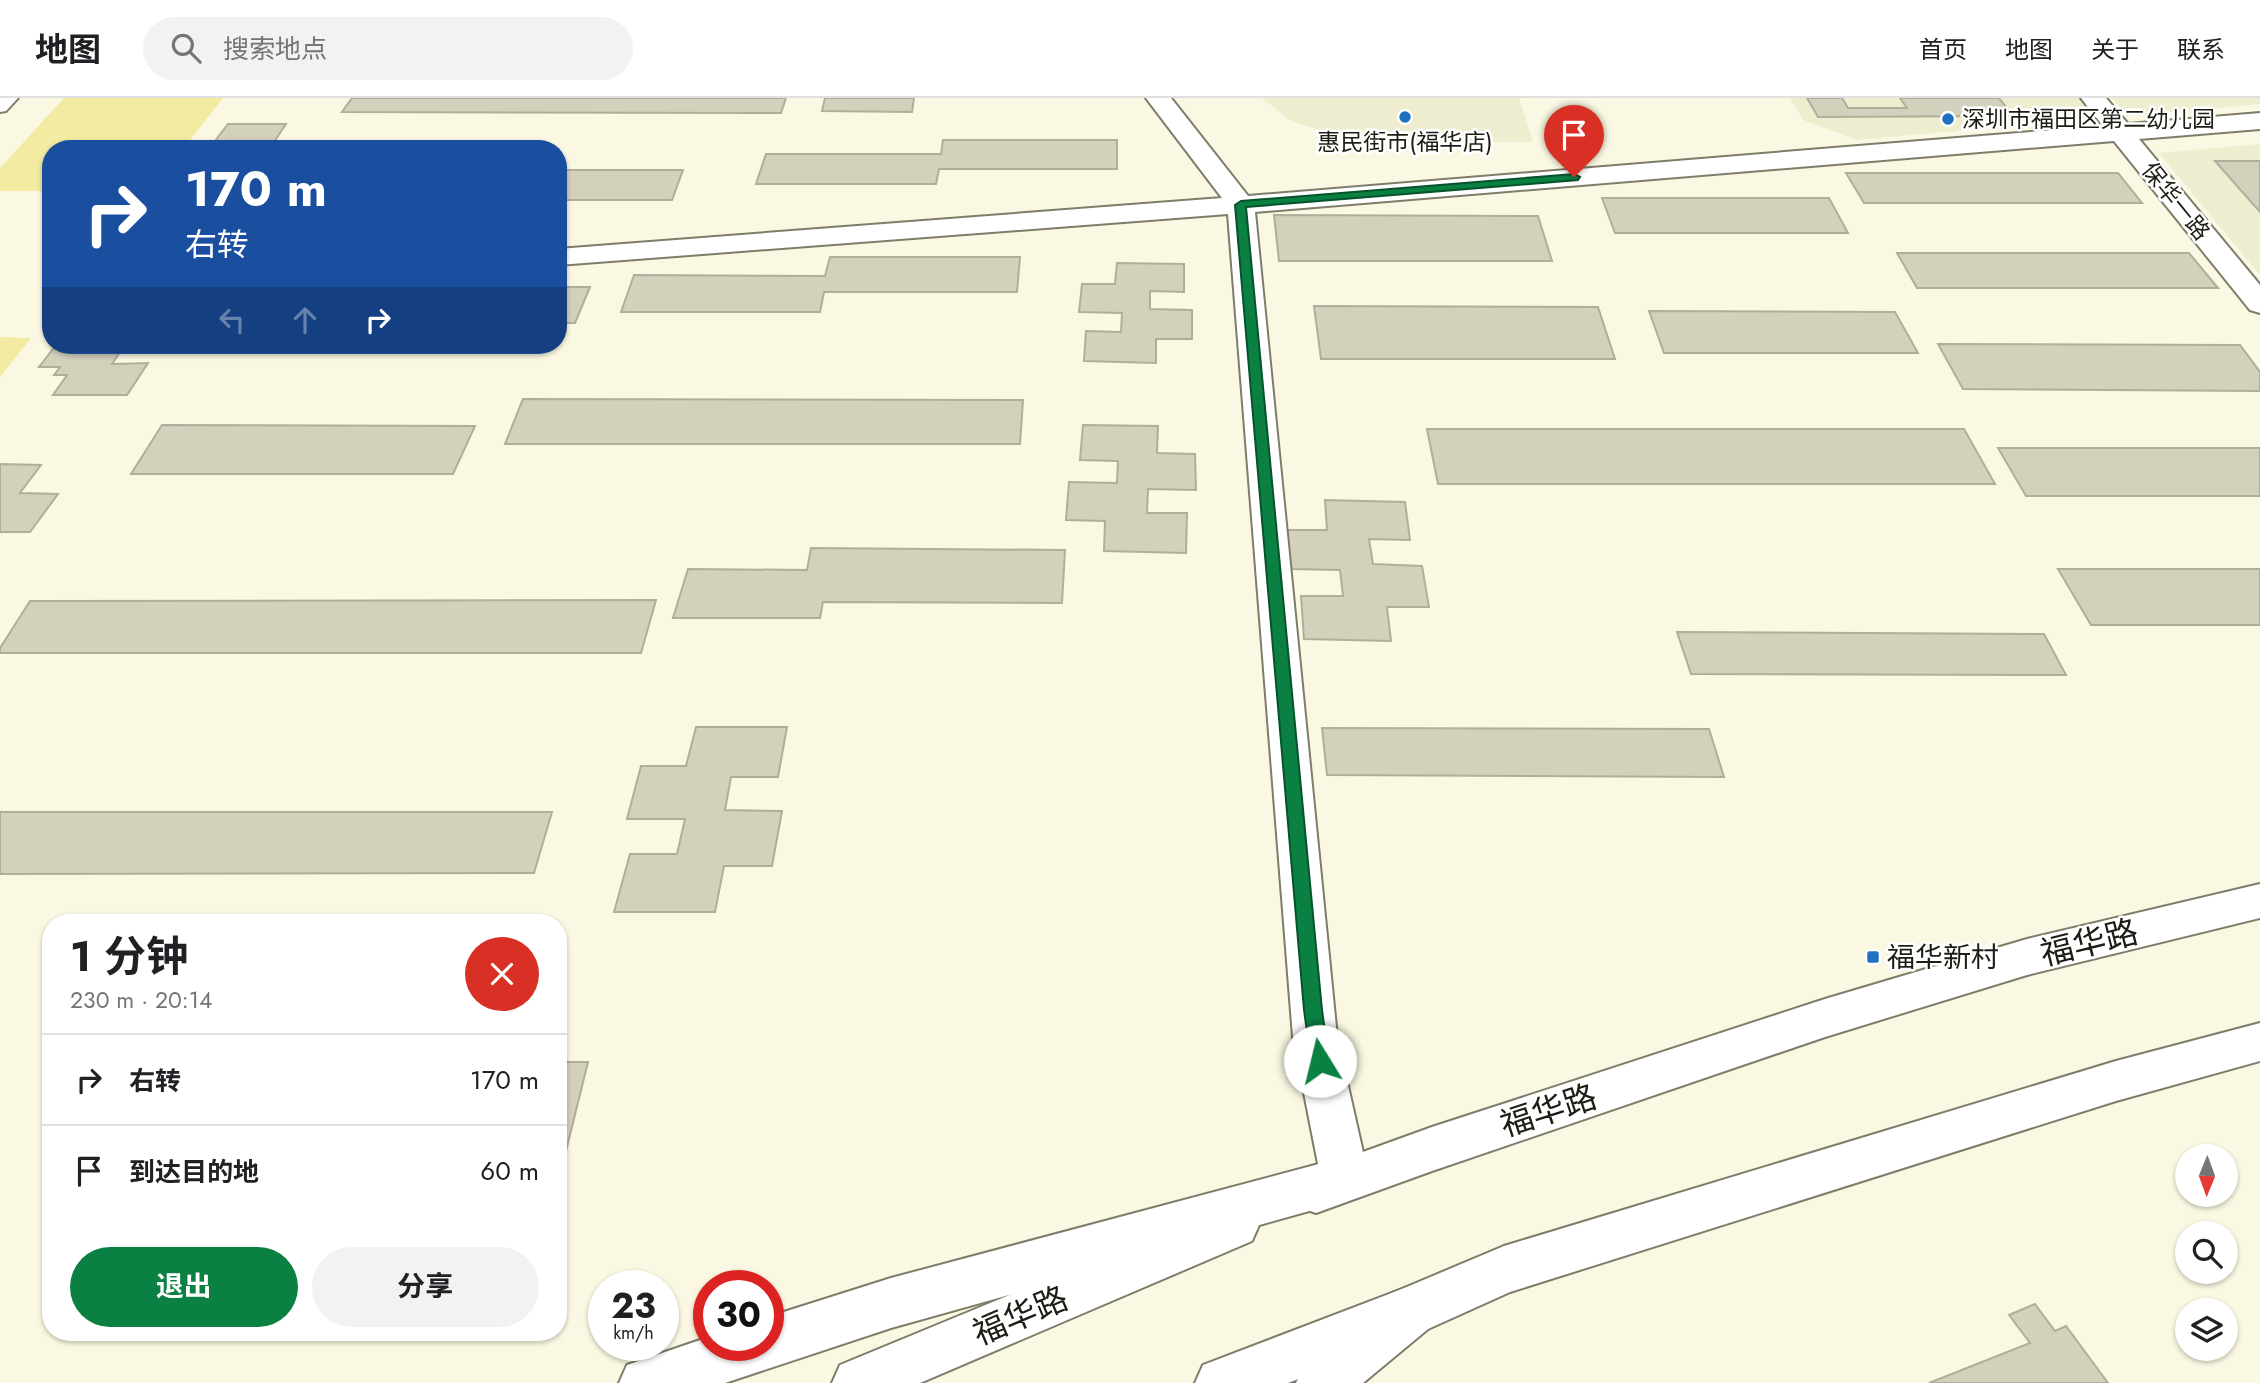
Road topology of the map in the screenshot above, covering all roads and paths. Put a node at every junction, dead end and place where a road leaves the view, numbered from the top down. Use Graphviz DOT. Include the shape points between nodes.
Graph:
graph roads {
  1 [pos="9,98"];
  2 [pos="1158,98"];
  3 [pos="2093,98"];
  4 [pos="0,107"];
  5 [pos="2260,121"];
  6 [pos="2121,133"];
  7 [pos="1241,205"];
  8 [pos="567,256"];
  9 [pos="2260,304"];
  10 [pos="2260,901"];
  11 [pos="2260,1042"];
  12 [pos="1345,1179"];
  13 [pos="1410,1311"];
  14 [pos="784,1338"];
  15 [pos="713,1361"];
  16 [pos="645,1383"];
  17 [pos="858,1383"];
  18 [pos="1221,1383"];
  19 [pos="1322,1383"];
  1 -- 4 [label="lane"];
  2 -- 7 [label="main road"];
  3 -- 6 [label="main road, 保华一路"];
  5 -- 6 [label="main road"];
  6 -- 7 [label="main road"];
  6 -- 9 [label="main road, 保华一路"];
  7 -- 8 [label="main road"];
  7 -- 12 [label="main road" via="1315,1037"];
  10 -- 12 [label="main road, 福华路" via="2026,957 1837,1014"];
  11 -- 13 [label="main road" via="2116,1081 1517,1266"];
  12 -- 14 [label="main road" via="891,1303"];
  12 -- 17 [label="main road, 福华路"];
  13 -- 18 [label="main road"];
  13 -- 19 [label="main road"];
  15 -- 16 [label="main road"];
}
